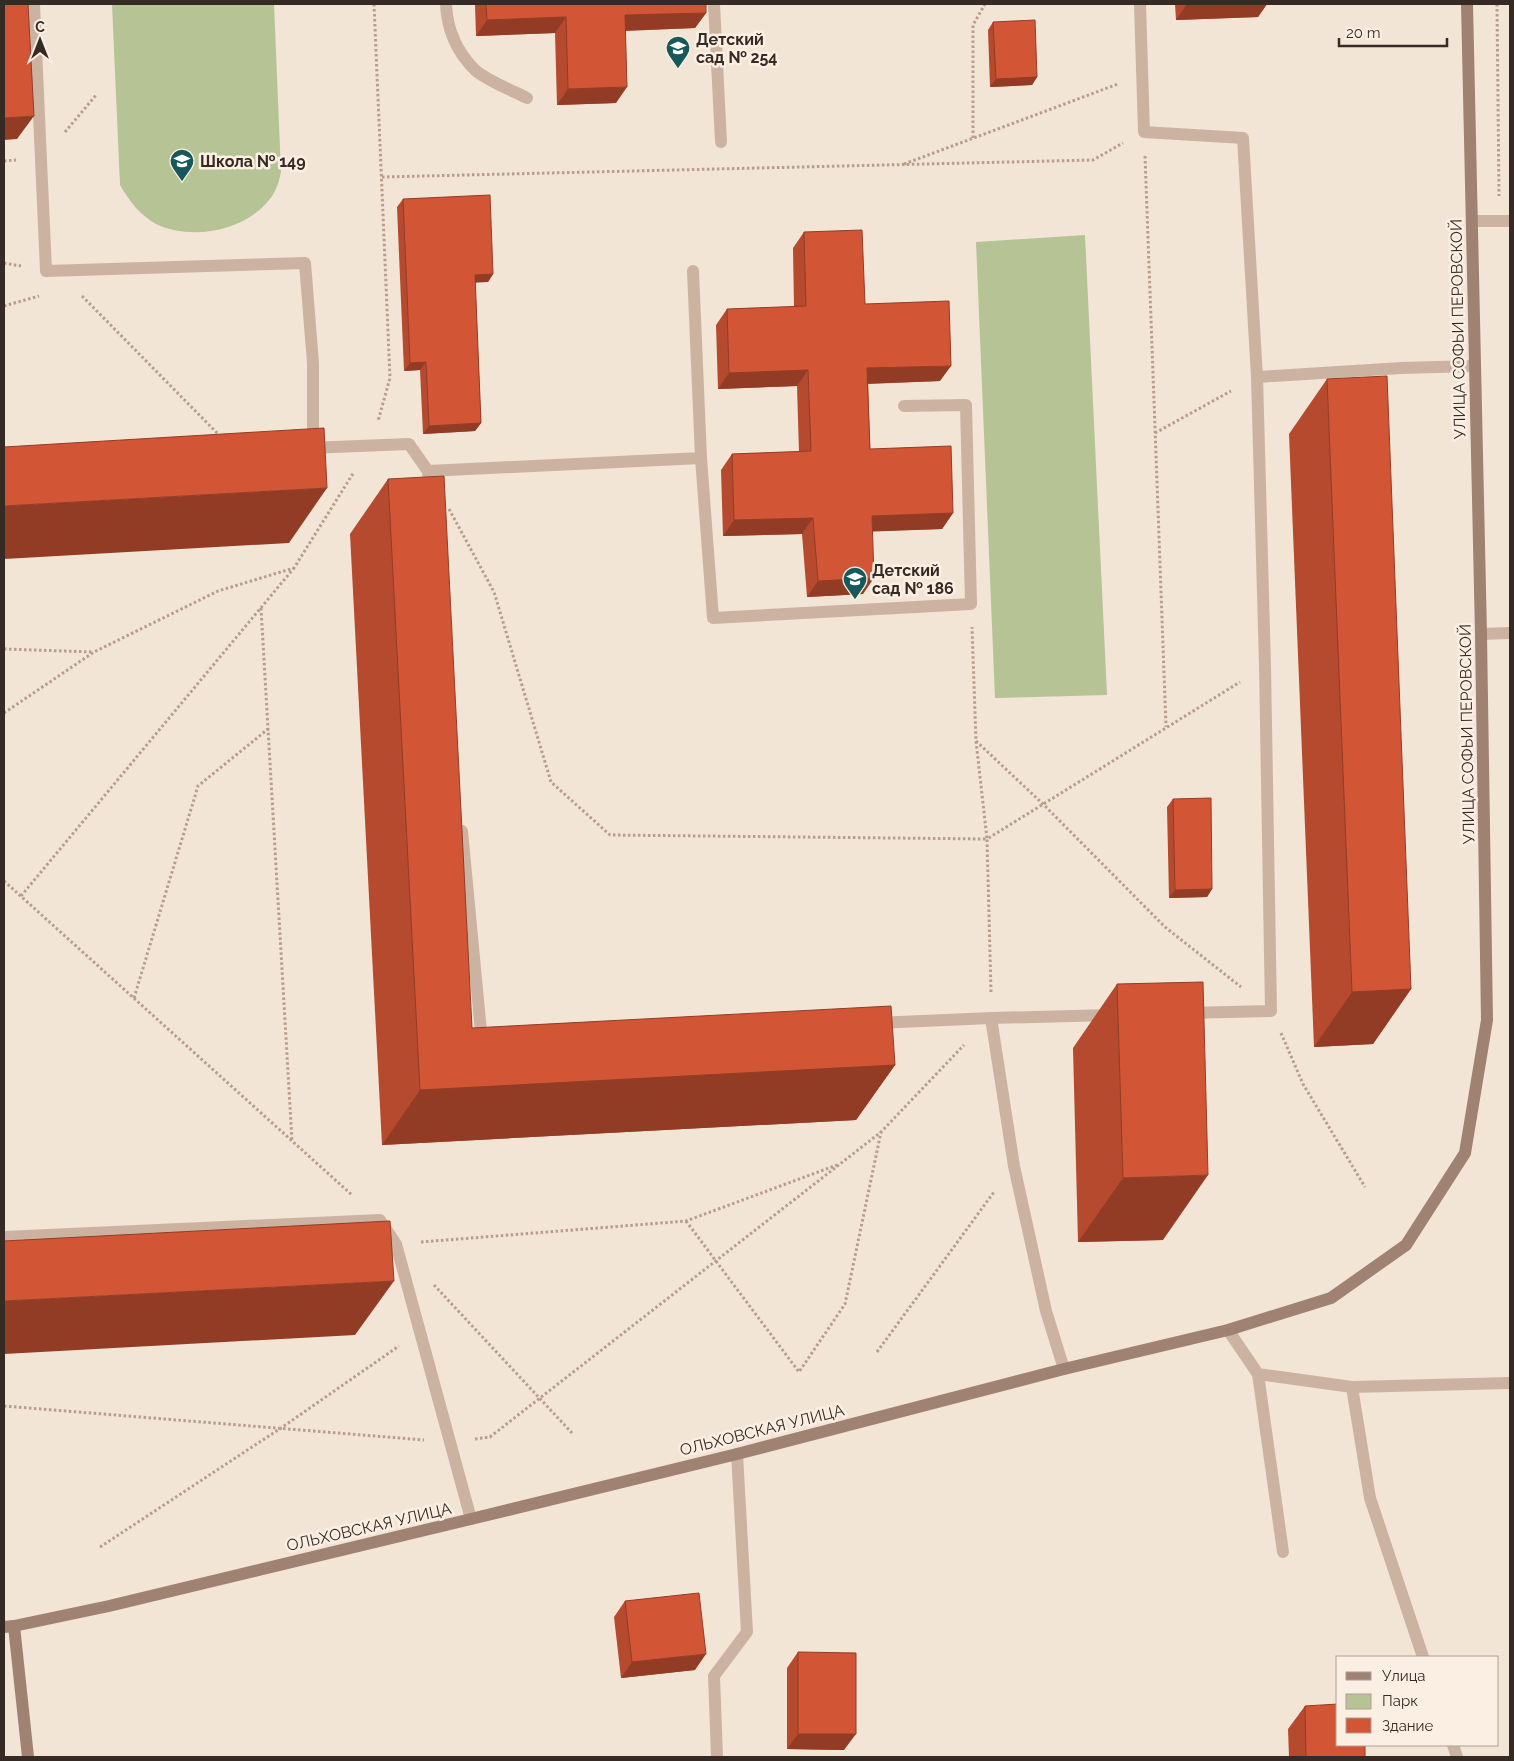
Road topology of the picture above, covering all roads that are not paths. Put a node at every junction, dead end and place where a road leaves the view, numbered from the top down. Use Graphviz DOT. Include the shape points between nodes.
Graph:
graph roads {
  1 [pos="34,4"];
  2 [pos="446,4"];
  3 [pos="714,4"];
  4 [pos="1140,4"];
  5 [pos="1466,4"];
  6 [pos="527,98"];
  7 [pos="721,142"];
  8 [pos="1505,221"];
  9 [pos="1473,222"];
  10 [pos="693,271"];
  11 [pos="1474,366"];
  12 [pos="1257,377"];
  13 [pos="904,406"];
  14 [pos="313,447"];
  15 [pos="293,448"];
  16 [pos="701,458"];
  17 [pos="428,471"];
  18 [pos="432,510"];
  19 [pos="1510,633"];
  20 [pos="1482,634"];
  21 [pos="460,816"];
  22 [pos="1175,1013"];
  23 [pos="1126,1014"];
  24 [pos="991,1018"];
  25 [pos="864,1024"];
  26 [pos="491,1042"];
  27 [pos="4,1237"];
  28 [pos="1228,1330"];
  29 [pos="1064,1369"];
  30 [pos="1258,1374"];
  31 [pos="1510,1383"];
  32 [pos="1352,1387"];
  33 [pos="737,1454"];
  34 [pos="471,1519"];
  35 [pos="1283,1552"];
  36 [pos="9,1626"];
  37 [pos="1423,1656"];
  38 [pos="28,1757"];
  39 [pos="717,1757"];
  1 -- 14 [label="street" via="46,271 305,263 313,363"];
  2 -- 6 [label="street" via="455,44 476,71"];
  3 -- 7 [label="street"];
  4 -- 12 [label="street" via="1144,132 1243,138"];
  5 -- 9 [label="street, УЛИЦА СОФЬИ ПЕРОВСКОЙ"];
  8 -- 9 [label="street"];
  9 -- 11 [label="street, УЛИЦА СОФЬИ ПЕРОВСКОЙ"];
  10 -- 16 [label="street"];
  11 -- 12 [label="street"];
  11 -- 20 [label="street, УЛИЦА СОФЬИ ПЕРОВСКОЙ"];
  12 -- 22 [label="street" via="1271,1011"];
  13 -- 16 [label="street" via="966,405 971,604 713,618"];
  14 -- 15 [label="street"];
  14 -- 17 [label="street" via="408,444"];
  16 -- 17 [label="street"];
  17 -- 18 [label="street"];
  19 -- 20 [label="street"];
  20 -- 28 [label="street, УЛИЦА СОФЬИ ПЕРОВСКОЙ" via="1487,1020 1465,1153 1406,1246 1331,1298"];
  21 -- 26 [label="street" via="481,1042"];
  23 -- 24 [label="street"];
  24 -- 25 [label="street"];
  24 -- 29 [label="street" via="1014,1166 1046,1311"];
  27 -- 34 [label="street" via="380,1220 396,1244"];
  28 -- 29 [label="street, ОЛЬХОВСКАЯ УЛИЦА"];
  28 -- 30 [label="street"];
  29 -- 33 [label="street, ОЛЬХОВСКАЯ УЛИЦА"];
  30 -- 32 [label="street"];
  30 -- 35 [label="street"];
  31 -- 32 [label="street"];
  32 -- 37 [label="street" via="1370,1498"];
  33 -- 34 [label="street, ОЛЬХОВСКАЯ УЛИЦА"];
  33 -- 39 [label="street" via="747,1632 714,1676"];
  34 -- 36 [label="street, ОЛЬХОВСКАЯ УЛИЦА" via="109,1606"];
  36 -- 38 [label="street"];
}
